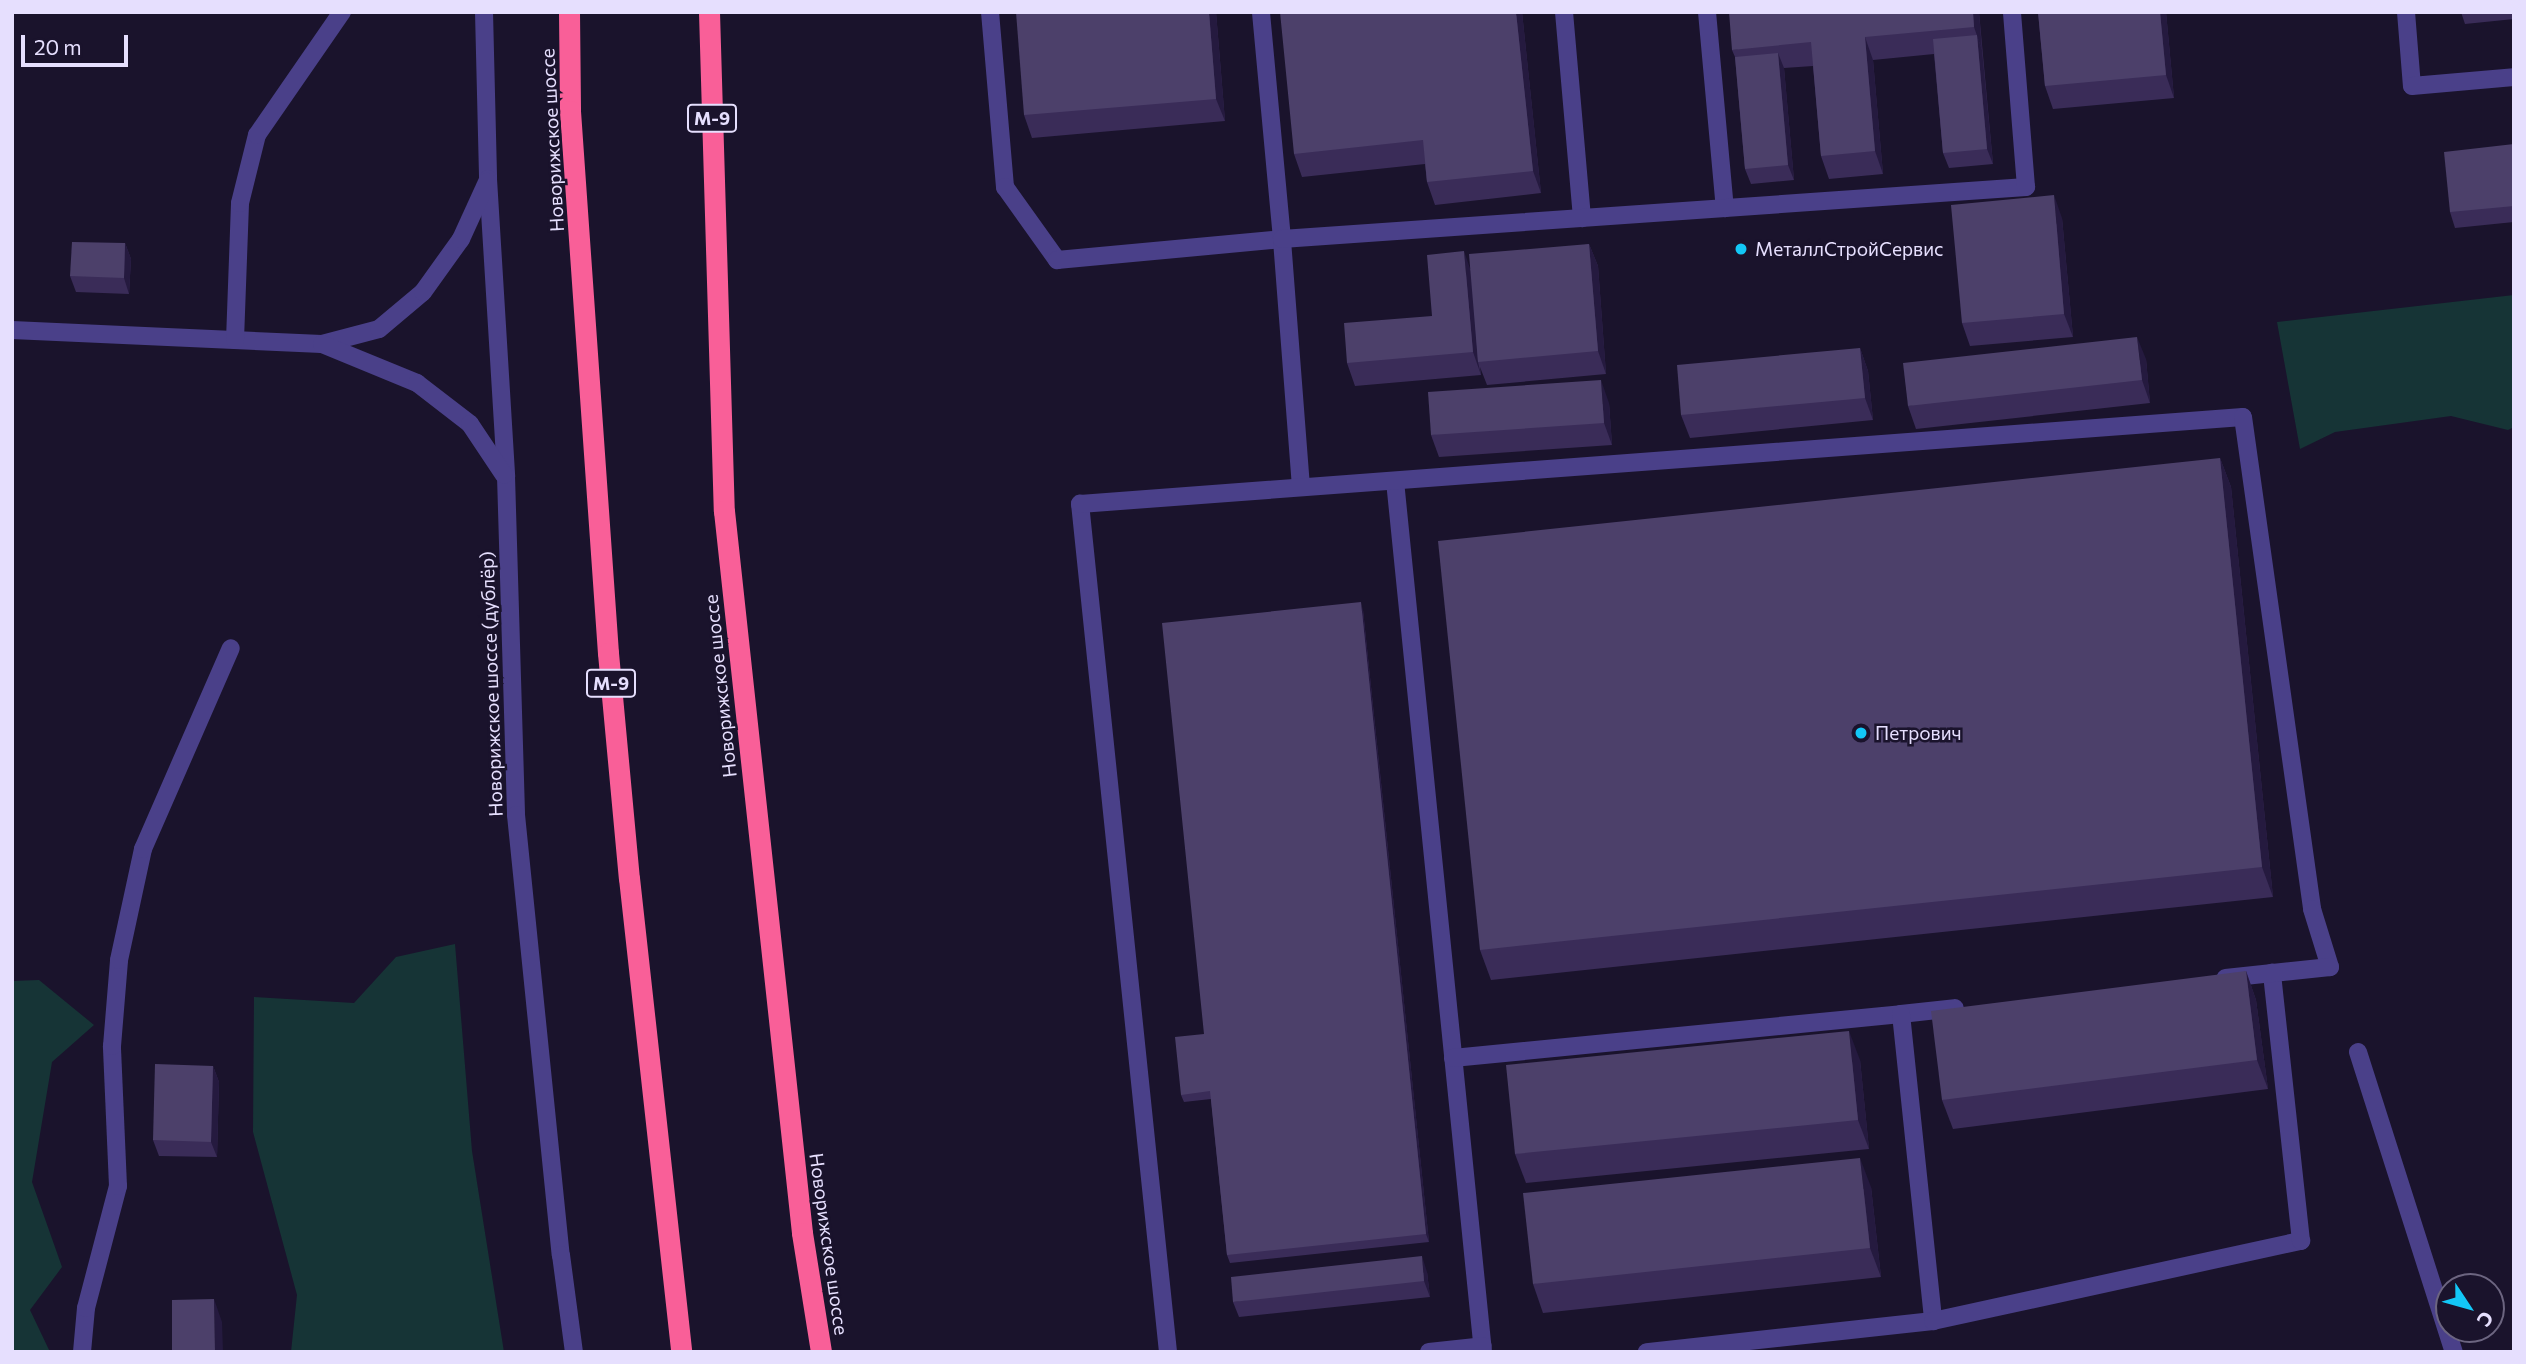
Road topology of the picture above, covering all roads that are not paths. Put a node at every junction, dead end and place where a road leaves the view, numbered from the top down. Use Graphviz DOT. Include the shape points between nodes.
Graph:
graph roads {
  1 [pos="342,12"];
  2 [pos="484,12"];
  3 [pos="569,12"];
  4 [pos="709,12"];
  5 [pos="990,12"];
  6 [pos="1261,12"];
  7 [pos="1564,12"];
  8 [pos="1707,12"];
  9 [pos="2012,12"];
  10 [pos="2406,12"];
  11 [pos="2514,77"];
  12 [pos="488,179"];
  13 [pos="1725,208"];
  14 [pos="1582,218"];
  15 [pos="1282,240"];
  16 [pos="12,330"];
  17 [pos="235,340"];
  18 [pos="322,344"];
  19 [pos="506,477"];
  20 [pos="1395,481"];
  21 [pos="1301,487"];
  22 [pos="231,648"];
  23 [pos="2272,973"];
  24 [pos="2203,981"];
  25 [pos="1970,1006"];
  26 [pos="1901,1014"];
  27 [pos="2358,1052"];
  28 [pos="1453,1058"];
  29 [pos="1933,1321"];
  30 [pos="1483,1349"];
  31 [pos="82,1352"];
  32 [pos="574,1352"];
  33 [pos="681,1352"];
  34 [pos="821,1352"];
  35 [pos="1168,1352"];
  36 [pos="1429,1352"];
  37 [pos="1647,1352"];
  38 [pos="2454,1352"];
  1 -- 17 [label="street" via="257,135 240,203"];
  2 -- 12 [label="street, Новорижское шоссе (дублёр)"];
  3 -- 33 [label="highway, Новорижское шоссе / М-9" via="570,111 608,653"];
  4 -- 34 [label="highway, Новорижское шоссе / М-9" via="724,512 802,1233"];
  5 -- 15 [label="street" via="1005,187 1057,260"];
  6 -- 15 [label="street"];
  7 -- 14 [label="street"];
  8 -- 13 [label="street"];
  9 -- 13 [label="street" via="2026,187"];
  10 -- 11 [label="street" via="2412,86"];
  12 -- 18 [label="street" via="461,239 423,292 379,329"];
  12 -- 19 [label="street, Новорижское шоссе (дублёр)"];
  13 -- 14 [label="street"];
  14 -- 15 [label="street"];
  15 -- 21 [label="street"];
  16 -- 17 [label="street"];
  17 -- 18 [label="street"];
  18 -- 19 [label="street" via="417,383 470,424"];
  19 -- 32 [label="street, Новорижское шоссе (дублёр)" via="516,815"];
  20 -- 21 [label="street"];
  20 -- 23 [label="street" via="2243,417 2312,909 2330,967"];
  20 -- 28 [label="street"];
  21 -- 35 [label="street" via="1080,504"];
  22 -- 31 [label="street" via="143,849 119,960 112,1046 118,1186 86,1308"];
  23 -- 24 [label="street"];
  23 -- 29 [label="street" via="2301,1241"];
  25 -- 26 [label="street"];
  26 -- 28 [label="street"];
  26 -- 29 [label="street"];
  27 -- 38 [label="street"];
  28 -- 30 [label="street"];
  29 -- 37 [label="street"];
  30 -- 36 [label="street"];
}
